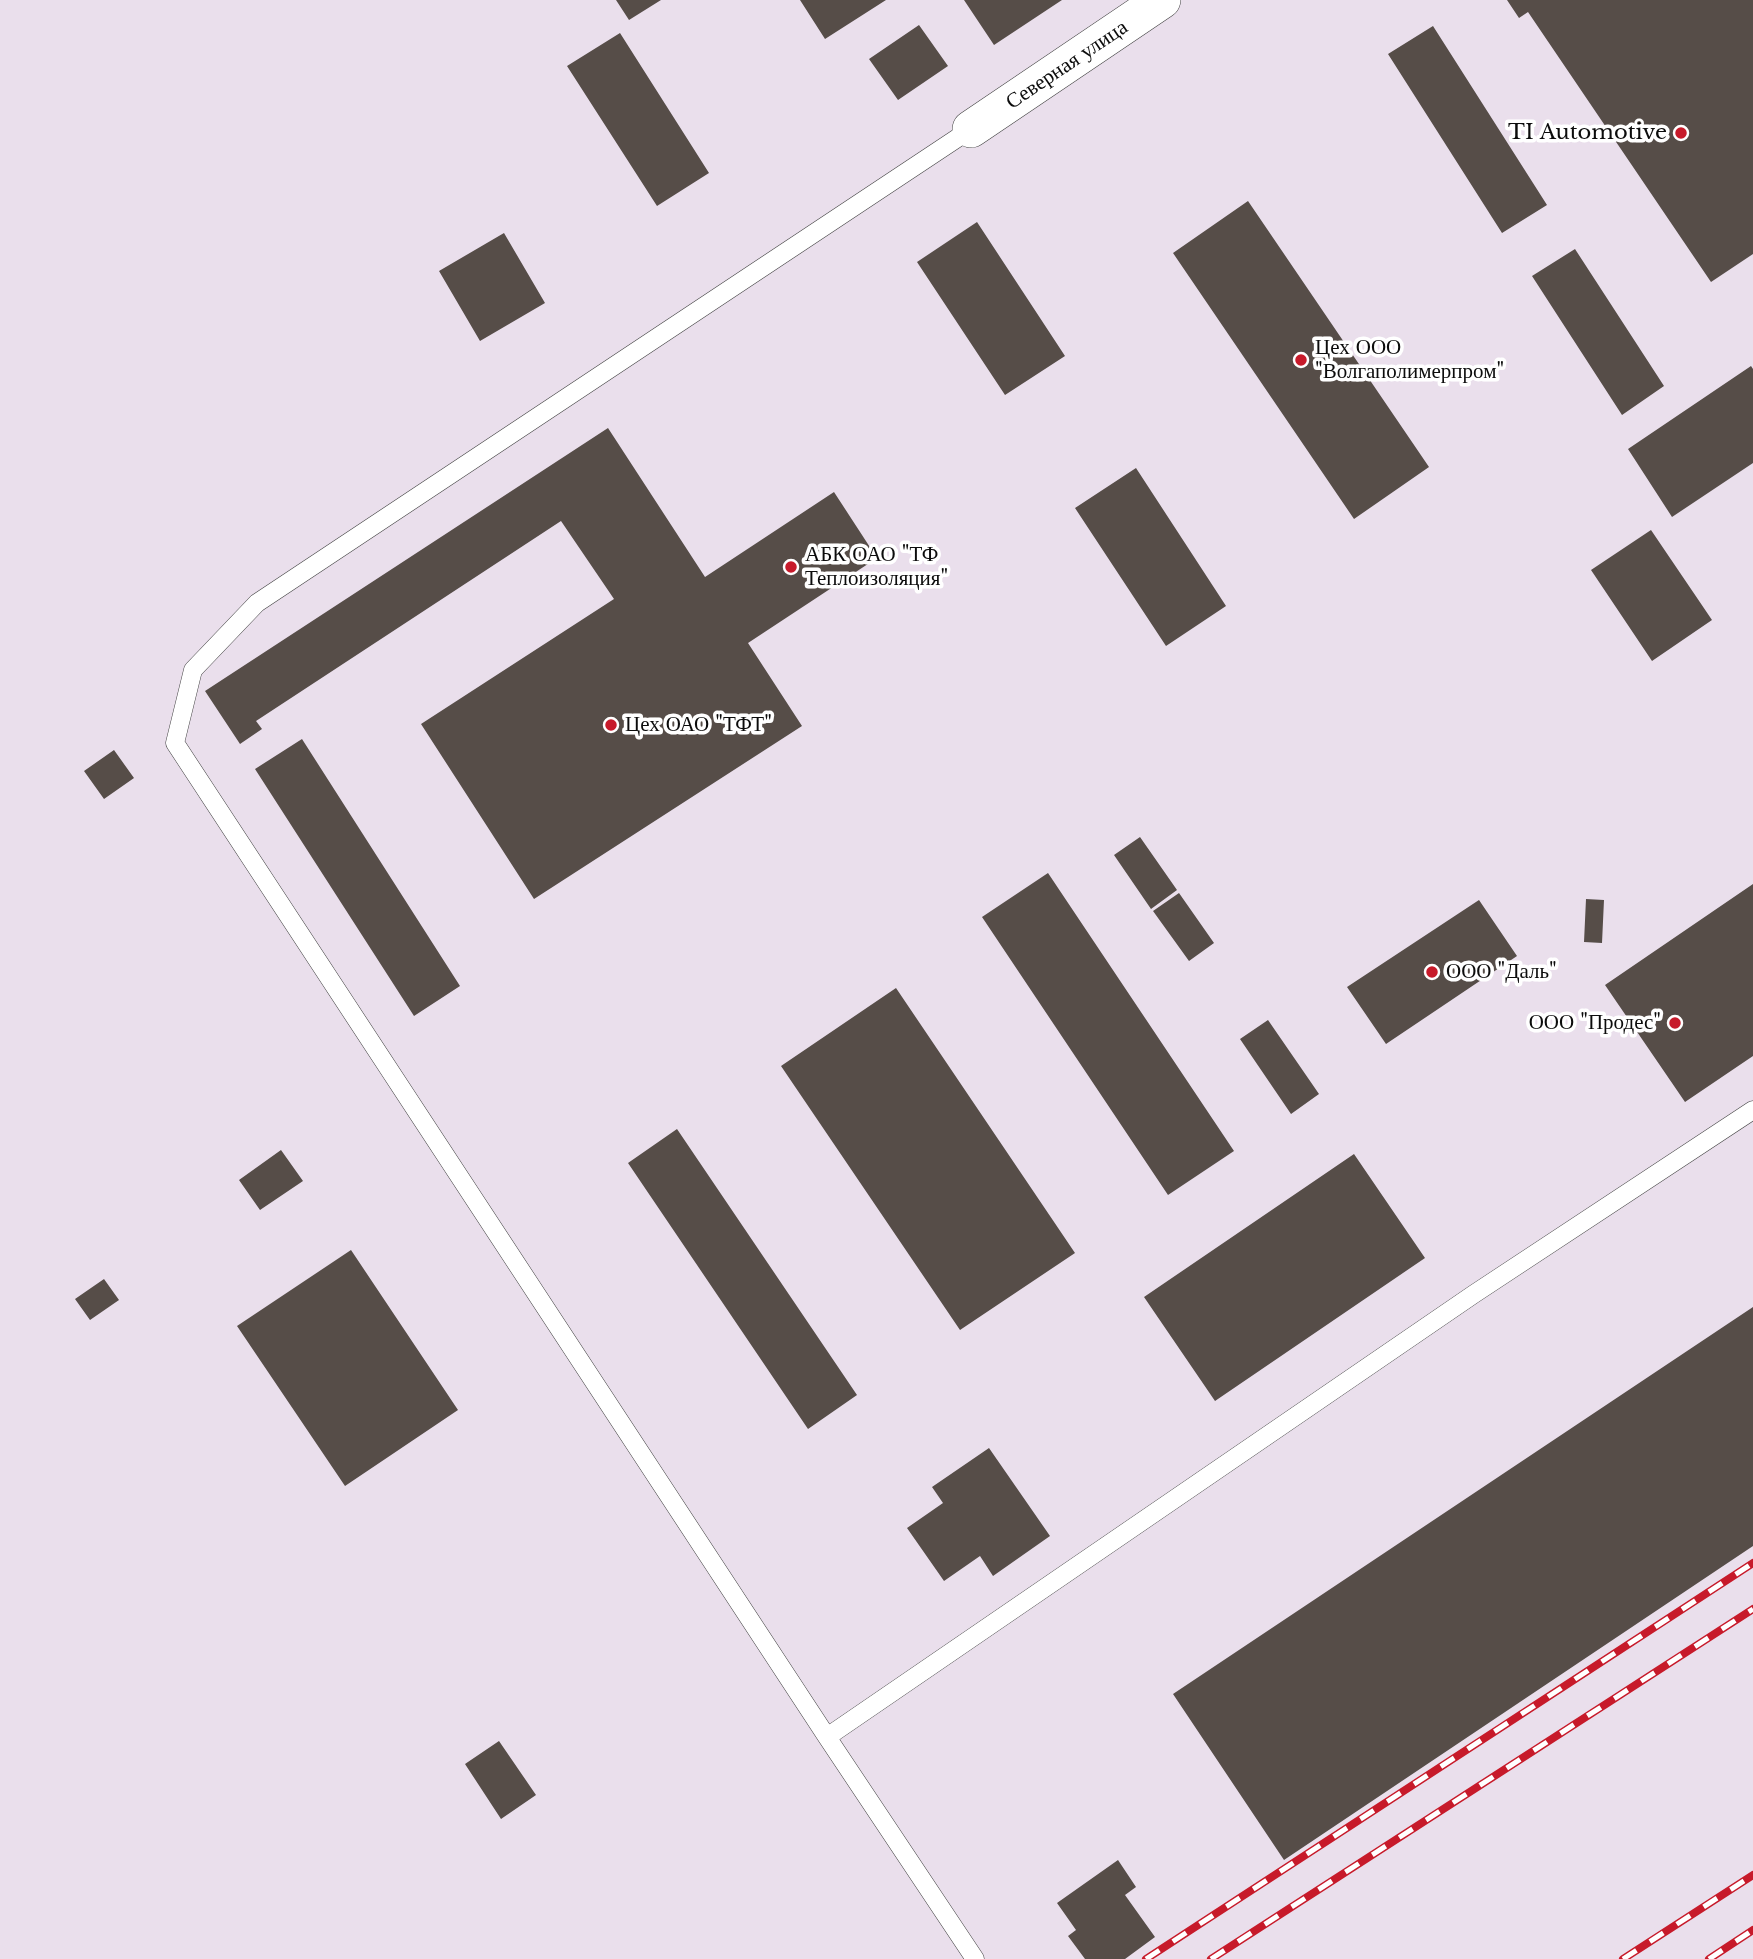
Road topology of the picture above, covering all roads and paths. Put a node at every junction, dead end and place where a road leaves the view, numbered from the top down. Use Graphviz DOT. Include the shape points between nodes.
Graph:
graph roads {
  1 [pos="1163,0"];
  2 [pos="971,129"];
  3 [pos="1753,1110"];
  4 [pos="827,1737"];
  5 [pos="975,1959"];
  1 -- 2 [label="street, Северная улица"];
  2 -- 4 [label="lane" via="257,603 192,670 175,743"];
  3 -- 4 [label="lane" via="1474,1294"];
  4 -- 5 [label="lane"];
}
